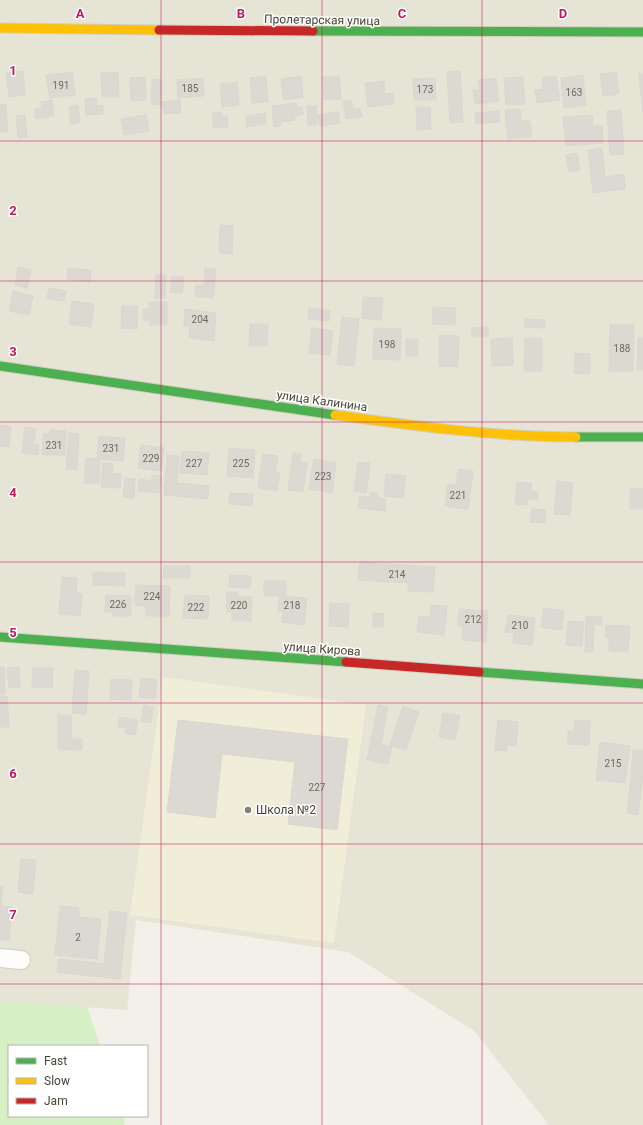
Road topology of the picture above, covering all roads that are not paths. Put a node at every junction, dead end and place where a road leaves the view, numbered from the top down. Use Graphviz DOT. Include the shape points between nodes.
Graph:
graph roads {
  1 [pos="0,28"];
  2 [pos="643,32"];
  3 [pos="0,366"];
  4 [pos="643,437"];
  5 [pos="0,637"];
  6 [pos="643,684"];
  7 [pos="0,958"];
  8 [pos="21,960"];
  1 -- 2 [label="street, Пролетарская улица" via="451,33"];
  3 -- 4 [label="street, улица Калинина" via="420,427 524,437"];
  5 -- 6 [label="street, улица Кирова"];
  7 -- 8 [label="street"];
}
